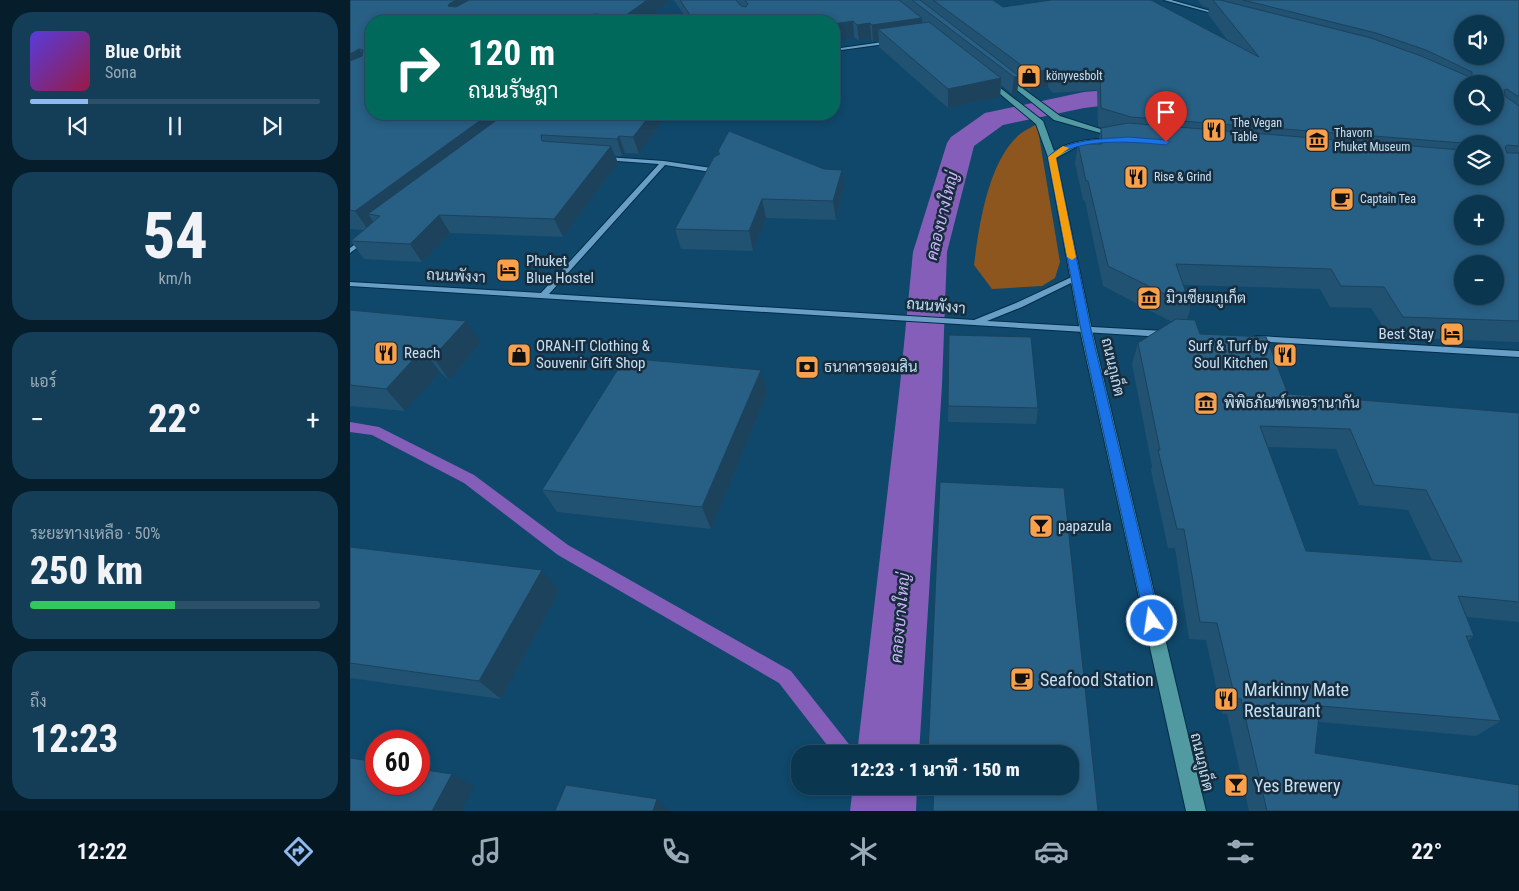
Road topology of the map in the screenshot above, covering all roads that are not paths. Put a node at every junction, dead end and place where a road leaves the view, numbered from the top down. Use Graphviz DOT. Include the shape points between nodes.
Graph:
graph roads {
  1 [pos="1166,0"];
  2 [pos="1222,15"];
  3 [pos="896,41"];
  4 [pos="840,49"];
  5 [pos="997,71"];
  6 [pos="982,75"];
  7 [pos="1052,157"];
  8 [pos="598,158"];
  9 [pos="664,163"];
  10 [pos="720,172"];
  11 [pos="373,233"];
  12 [pos="350,251"];
  13 [pos="1076,278"];
  14 [pos="350,284"];
  15 [pos="544,295"];
  16 [pos="870,315"];
  17 [pos="974,323"];
  18 [pos="1086,330"];
  19 [pos="1172,334"];
  20 [pos="1252,339"];
  21 [pos="1519,354"];
  22 [pos="1196,811"];
  1 -- 2 [label="street"];
  3 -- 4 [label="street"];
  5 -- 7 [label="main road" via="1057,118 1128,139 1076,145 1061,149"];
  6 -- 7 [label="main road, ถนนภูเก็ต" via="1040,123"];
  7 -- 13 [label="main road, ถนนภูเก็ต"];
  8 -- 9 [label="street"];
  9 -- 10 [label="street"];
  9 -- 15 [label="street"];
  11 -- 12 [label="street"];
  13 -- 17 [label="street"];
  13 -- 18 [label="main road, ถนนภูเก็ต"];
  14 -- 15 [label="street, ถนนพังงา"];
  15 -- 16 [label="street, ถนนพังงา"];
  16 -- 17 [label="street, ถนนพังงา"];
  17 -- 18 [label="street, ถนนพังงา"];
  18 -- 19 [label="street, ถนนพังงา"];
  18 -- 22 [label="main road, ถนนภูเก็ต"];
  20 -- 21 [label="street"];
}
